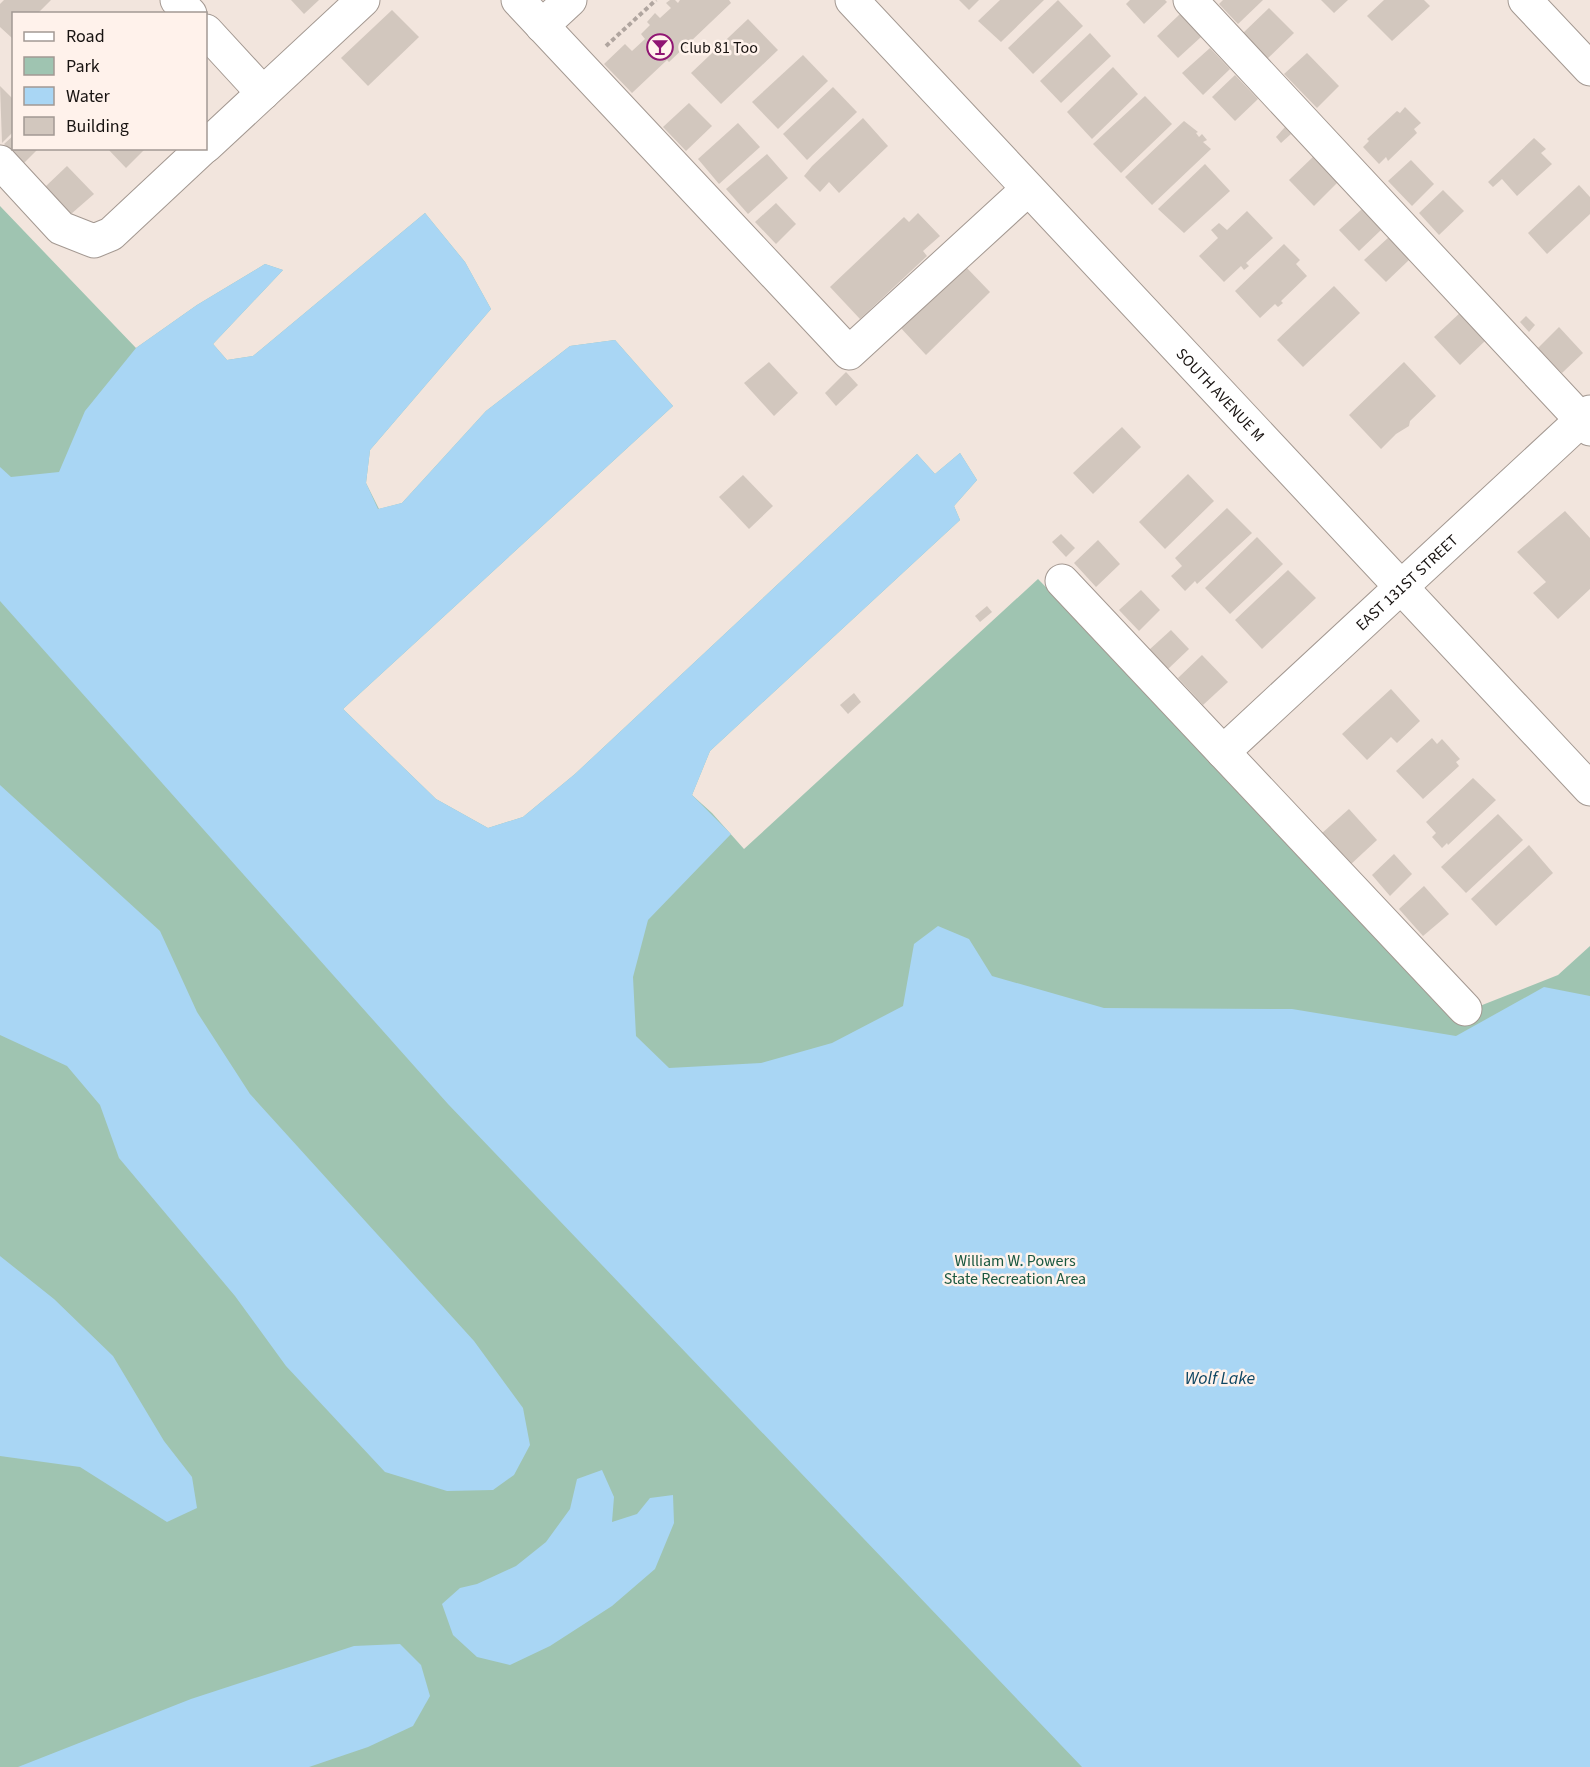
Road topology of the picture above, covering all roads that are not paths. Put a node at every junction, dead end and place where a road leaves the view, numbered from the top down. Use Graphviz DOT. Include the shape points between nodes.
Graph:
graph roads {
  1 [pos="177,0"];
  2 [pos="363,0"];
  3 [pos="518,0"];
  4 [pos="570,0"];
  5 [pos="852,0"];
  6 [pos="1190,0"];
  7 [pos="1525,0"];
  8 [pos="188,12"];
  9 [pos="542,26"];
  10 [pos="207,32"];
  11 [pos="1590,69"];
  12 [pos="263,93"];
  13 [pos="207,144"];
  14 [pos="201,150"];
  15 [pos="0,162"];
  16 [pos="1028,189"];
  17 [pos="1587,420"];
  18 [pos="1062,581"];
  19 [pos="1401,587"];
  20 [pos="1223,752"];
  21 [pos="1590,789"];
  22 [pos="1465,1009"];
  1 -- 8 [label="street"];
  2 -- 12 [label="street"];
  3 -- 9 [label="street"];
  4 -- 9 [label="street"];
  5 -- 16 [label="street, SOUTH AVENUE M"];
  6 -- 17 [label="street"];
  7 -- 11 [label="street"];
  9 -- 16 [label="street" via="849,353"];
  10 -- 12 [label="street"];
  12 -- 13 [label="street"];
  14 -- 15 [label="street" via="111,234 94,241 61,228"];
  16 -- 19 [label="street, SOUTH AVENUE M"];
  17 -- 19 [label="street, EAST 131ST STREET"];
  18 -- 20 [label="street"];
  19 -- 20 [label="street, EAST 131ST STREET"];
  19 -- 21 [label="street, SOUTH AVENUE M"];
  20 -- 22 [label="street"];
}
